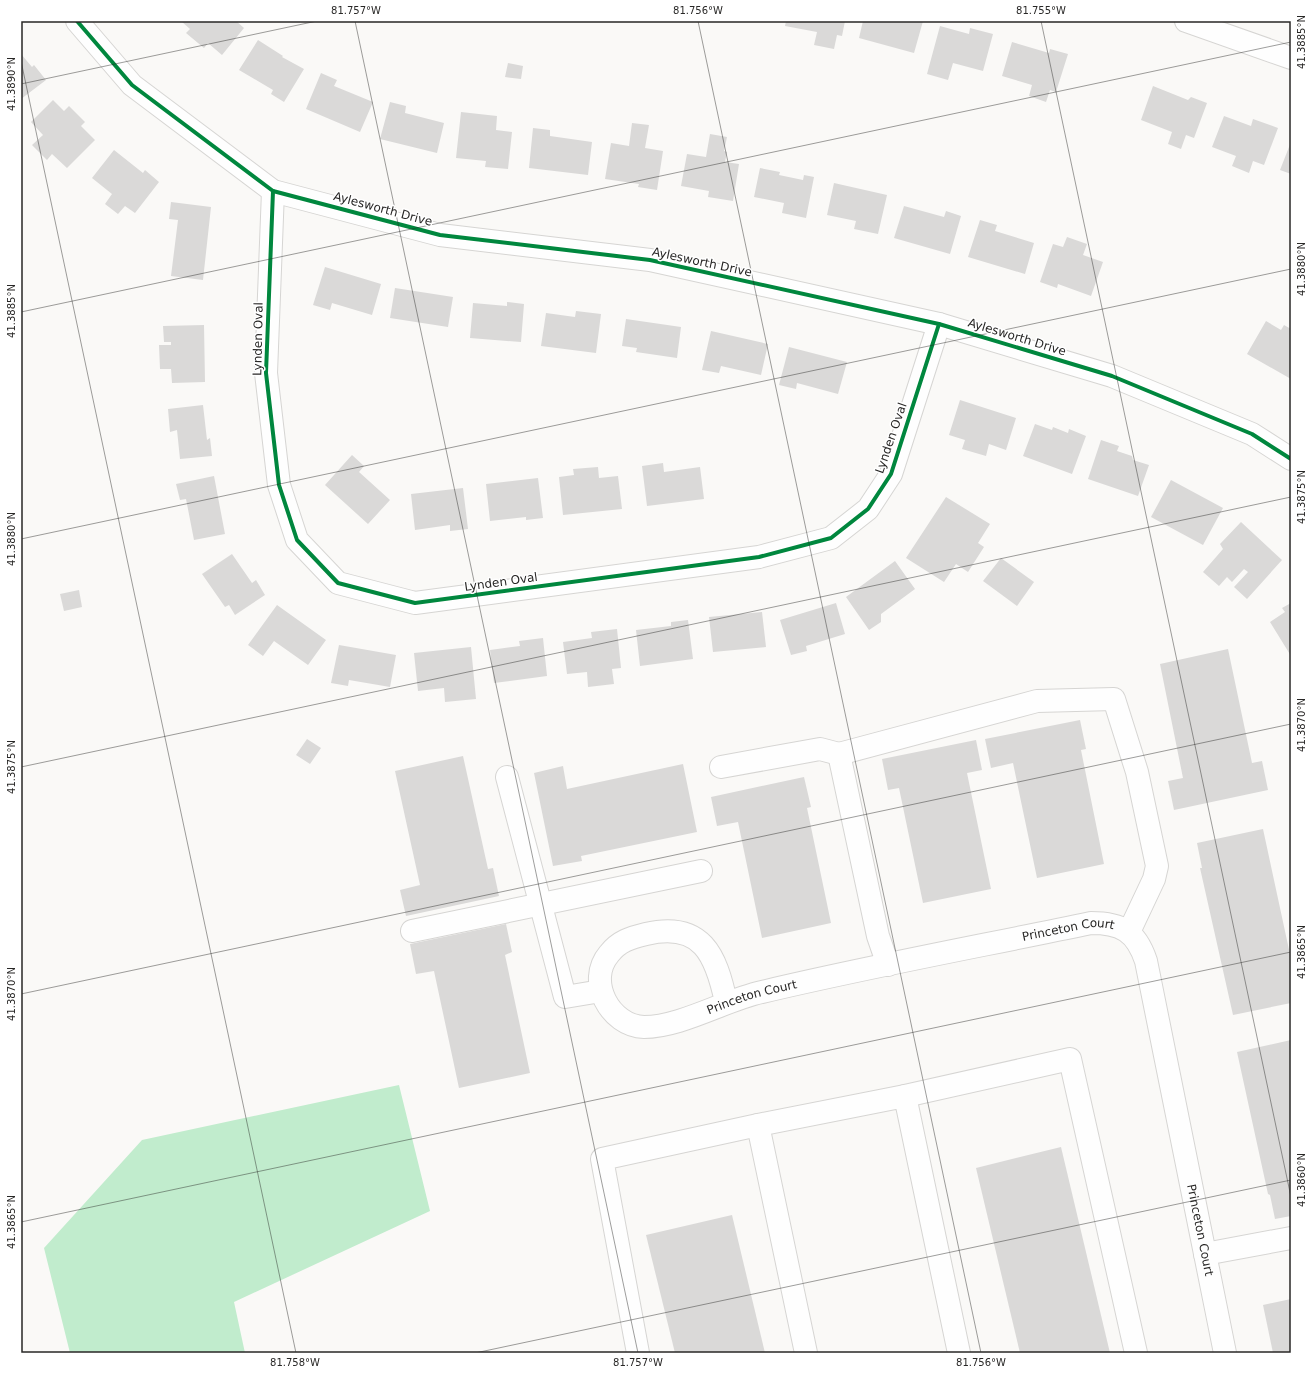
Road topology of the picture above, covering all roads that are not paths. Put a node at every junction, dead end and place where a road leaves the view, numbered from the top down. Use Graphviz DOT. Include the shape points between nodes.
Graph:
graph roads {
  1 [pos="77,21"];
  2 [pos="1186,21"];
  3 [pos="1291,58"];
  4 [pos="273,191"];
  5 [pos="939,324"];
  6 [pos="1291,459"];
  7 [pos="839,754"];
  8 [pos="721,767"];
  9 [pos="506,777"];
  10 [pos="701,871"];
  11 [pos="541,905"];
  12 [pos="412,931"];
  13 [pos="1129,932"];
  14 [pos="888,965"];
  15 [pos="601,991"];
  16 [pos="726,1002"];
  17 [pos="905,1096"];
  18 [pos="758,1125"];
  19 [pos="1291,1238"];
  20 [pos="1205,1254"];
  21 [pos="638,1353"];
  22 [pos="806,1353"];
  23 [pos="959,1353"];
  24 [pos="1136,1353"];
  25 [pos="1225,1353"];
  1 -- 4 [label="street, Aylesworth Drive" via="132,85"];
  2 -- 3 [label="street"];
  4 -- 5 [label="street, Aylesworth Drive" via="440,235 650,260"];
  4 -- 5 [label="street, Lynden Oval" via="266,373 280,485 297,540 338,583 415,603 759,557 831,538 868,509 891,474"];
  5 -- 6 [label="street, Aylesworth Drive" via="1112,376 1252,434"];
  7 -- 8 [label="street" via="820,748"];
  7 -- 13 [label="street" via="1037,701 1114,699 1137,772 1157,866 1154,879"];
  7 -- 14 [label="street" via="878,936"];
  9 -- 11 [label="street"];
  10 -- 11 [label="street"];
  11 -- 12 [label="street"];
  11 -- 15 [label="street" via="565,998"];
  13 -- 14 [label="street, Princeton Court" via="1112,924 1091,923"];
  13 -- 20 [label="street, Princeton Court" via="1139,944 1146,960"];
  14 -- 16 [label="street, Princeton Court" via="760,992"];
  15 -- 16 [label="street, Princeton Court" via="612,1012 636,1026 655,1026 671,1022"];
  15 -- 16 [label="street" via="601,971 606,957 615,946 643,935 679,931 690,935 708,951 720,976"];
  17 -- 18 [label="street"];
  17 -- 23 [label="street"];
  17 -- 24 [label="street" via="1070,1059"];
  18 -- 21 [label="street" via="602,1159"];
  18 -- 22 [label="street"];
  19 -- 20 [label="street"];
  20 -- 25 [label="street, Princeton Court"];
}
